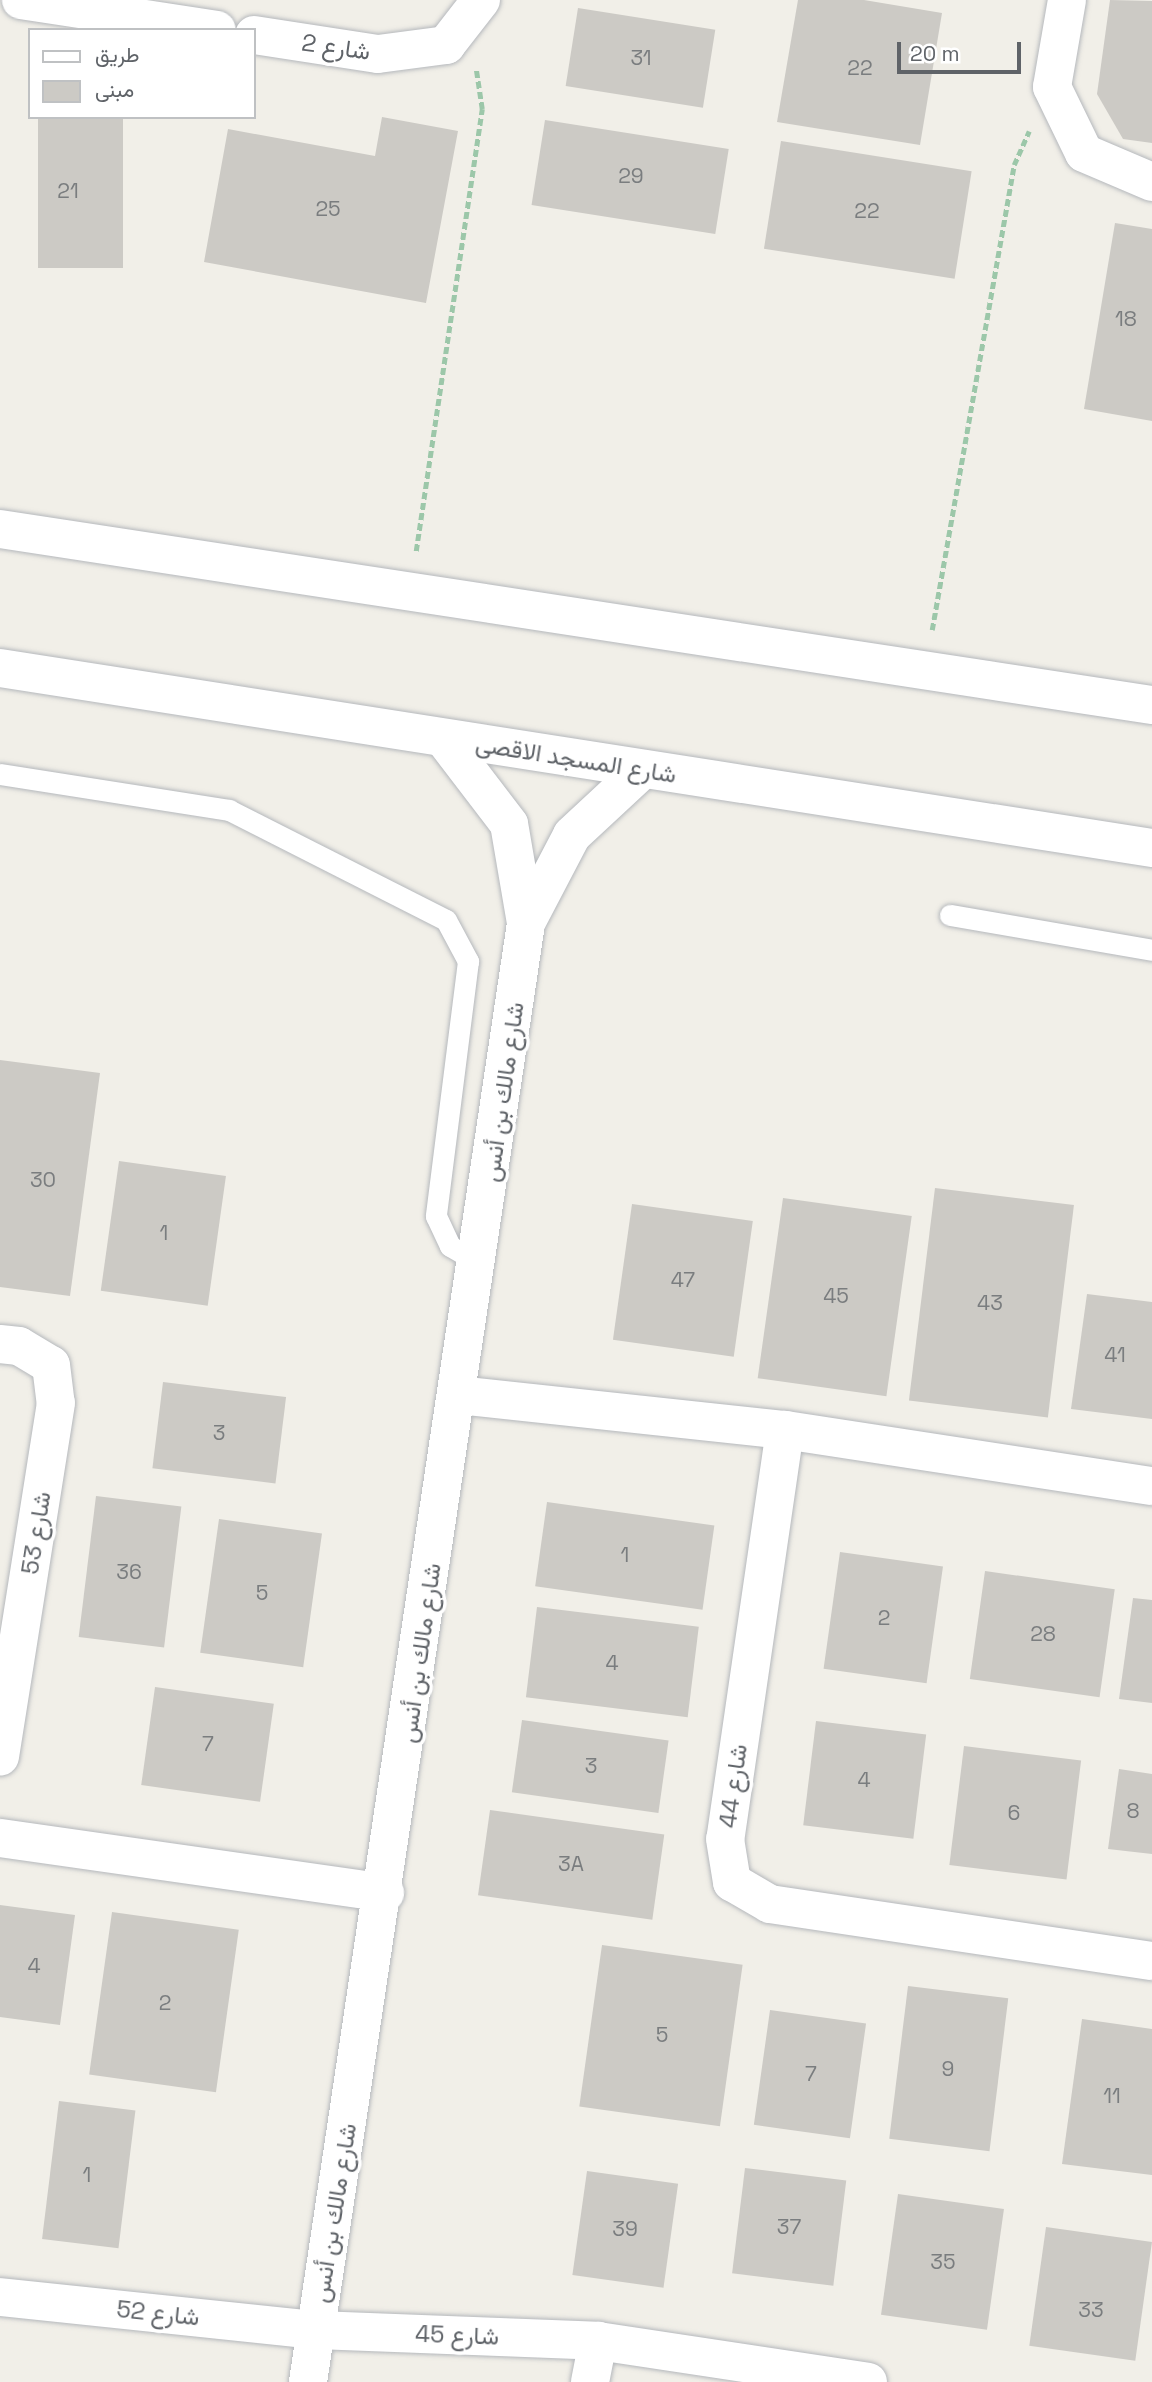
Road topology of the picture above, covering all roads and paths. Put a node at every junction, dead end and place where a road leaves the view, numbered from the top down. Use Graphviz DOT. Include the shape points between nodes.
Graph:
graph roads {
  1 [pos="21,0"];
  2 [pos="481,0"];
  3 [pos="1067,0"];
  4 [pos="204,28"];
  5 [pos="256,35"];
  6 [pos="446,44"];
  7 [pos="1052,87"];
  8 [pos="1152,182"];
  9 [pos="0,529"];
  10 [pos="410,590"];
  11 [pos="0,668"];
  12 [pos="925,669"];
  13 [pos="1152,705"];
  14 [pos="444,739"];
  15 [pos="643,769"];
  16 [pos="0,774"];
  17 [pos="1152,848"];
  18 [pos="950,915"];
  19 [pos="526,923"];
  20 [pos="1152,950"];
  21 [pos="480,1263"];
  22 [pos="0,1344"];
  23 [pos="457,1395"];
  24 [pos="785,1430"];
  25 [pos="1152,1486"];
  26 [pos="0,1757"];
  27 [pos="0,1838"];
  28 [pos="385,1893"];
  29 [pos="1152,1961"];
  30 [pos="0,2297"];
  31 [pos="316,2330"];
  32 [pos="598,2341"];
  33 [pos="308,2382"];
  34 [pos="590,2382"];
  35 [pos="868,2382"];
  1 -- 4 [label="street"];
  2 -- 6 [label="street"];
  3 -- 7 [label="street"];
  5 -- 6 [label="street, شارع 2" via="378,54"];
  6 -- 10 [label="path" via="475,66 482,109"];
  7 -- 8 [label="street" via="1084,153"];
  7 -- 12 [label="path" via="1014,165"];
  9 -- 10 [label="street"];
  10 -- 12 [label="street"];
  11 -- 14 [label="street, شارع المسجد الاقصى"];
  12 -- 13 [label="street"];
  14 -- 15 [label="street, شارع المسجد الاقصى"];
  14 -- 19 [label="street, شارع مالك بن أنس" via="509,824"];
  15 -- 17 [label="street, شارع المسجد الاقصى"];
  15 -- 19 [label="street, شارع مالك بن أنس" via="572,835"];
  16 -- 21 [label="lane" via="229,810 446,920 468,961 436,1216 450,1246"];
  18 -- 20 [label="lane"];
  19 -- 21 [label="street, شارع مالك بن أنس"];
  21 -- 23 [label="street, شارع مالك بن أنس"];
  22 -- 26 [label="street, شارع 53" via="19,1346 51,1366 56,1403"];
  23 -- 24 [label="street"];
  23 -- 28 [label="street, شارع مالك بن أنس"];
  24 -- 25 [label="street"];
  24 -- 29 [label="street, شارع 44" via="724,1839 732,1882 770,1904"];
  27 -- 28 [label="street"];
  28 -- 31 [label="street, شارع مالك بن أنس"];
  30 -- 31 [label="street, شارع 52"];
  31 -- 32 [label="street, شارع 45"];
  31 -- 33 [label="street, شارع مالك بن أنس"];
  32 -- 34 [label="street"];
  32 -- 35 [label="street, شارع 45"];
}
